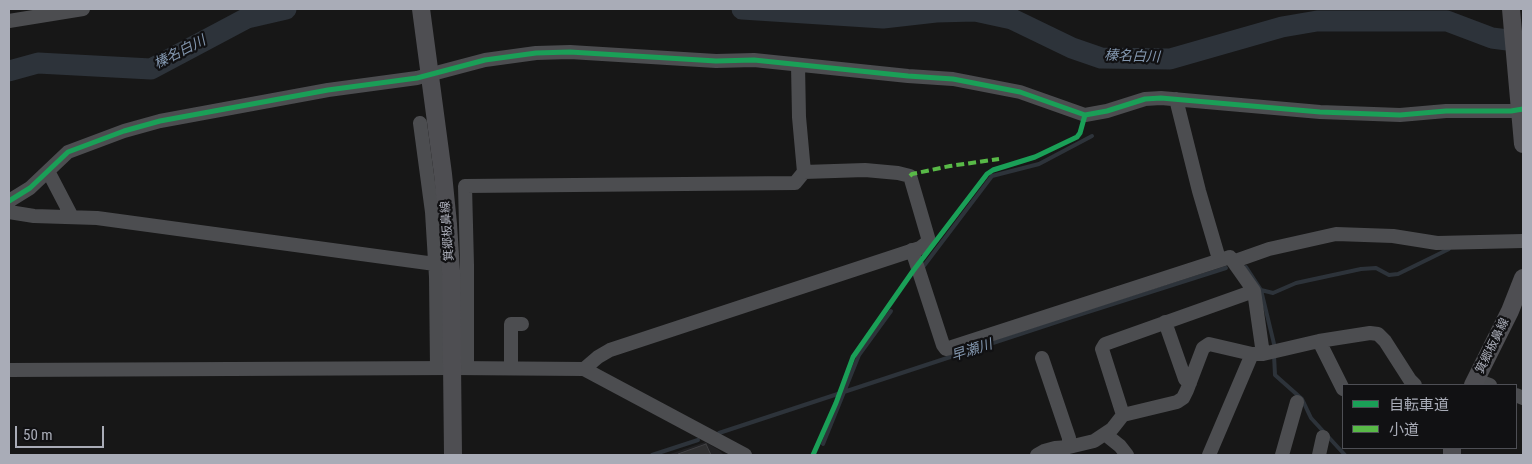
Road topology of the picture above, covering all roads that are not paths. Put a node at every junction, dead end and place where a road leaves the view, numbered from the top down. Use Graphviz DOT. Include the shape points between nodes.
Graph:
graph roads {
  1 [pos="83,9"];
  2 [pos="420,9"];
  3 [pos="1511,9"];
  4 [pos="9,21"];
  5 [pos="798,65"];
  6 [pos="430,70"];
  7 [pos="1176,99"];
  8 [pos="1521,107"];
  9 [pos="420,123"];
  10 [pos="1523,144"];
  11 [pos="48,171"];
  12 [pos="804,172"];
  13 [pos="9,201"];
  14 [pos="9,212"];
  15 [pos="34,216"];
  16 [pos="72,217"];
  17 [pos="9,222"];
  18 [pos="1523,241"];
  19 [pos="916,249"];
  20 [pos="1219,259"];
  21 [pos="1235,261"];
  22 [pos="435,264"];
  23 [pos="1523,278"];
  24 [pos="1254,291"];
  25 [pos="1520,294"];
  26 [pos="1165,322"];
  27 [pos="522,324"];
  28 [pos="1319,341"];
  29 [pos="1258,354"];
  30 [pos="1042,358"];
  31 [pos="452,368"];
  32 [pos="511,368"];
  33 [pos="584,369"];
  34 [pos="9,370"];
  35 [pos="1190,383"];
  36 [pos="1480,383"];
  37 [pos="1414,384"];
  38 [pos="1342,387"];
  39 [pos="1297,402"];
  40 [pos="1123,415"];
  41 [pos="1106,434"];
  42 [pos="1323,436"];
  43 [pos="1070,448"];
  44 [pos="453,455"];
  45 [pos="745,455"];
  46 [pos="1037,455"];
  47 [pos="1127,455"];
  48 [pos="1209,455"];
  49 [pos="1282,455"];
  50 [pos="1319,455"];
  1 -- 4 [label="street"];
  2 -- 6 [label="main road, 箕郷板鼻線"];
  3 -- 8 [label="main road"];
  5 -- 6 [label="street" via="570,52 536,53"];
  5 -- 7 [label="street" via="953,78 1020,92 1085,115 1146,99"];
  5 -- 12 [label="street"];
  6 -- 11 [label="street" via="160,121 68,152"];
  6 -- 31 [label="main road, 箕郷板鼻線" via="448,224"];
  7 -- 8 [label="street" via="1320,112 1400,115"];
  7 -- 20 [label="street" via="1198,191"];
  8 -- 10 [label="main road"];
  9 -- 22 [label="street" via="432,212"];
  11 -- 13 [label="street"];
  11 -- 16 [label="street"];
  12 -- 19 [label="street" via="865,170 910,176 928,235 928,241"];
  12 -- 31 [label="street" via="795,183 465,186 467,265"];
  14 -- 15 [label="street"];
  15 -- 16 [label="street"];
  15 -- 17 [label="street"];
  16 -- 22 [label="street"];
  18 -- 21 [label="street" via="1437,243 1393,236 1336,234 1269,249"];
  19 -- 20 [label="street" via="946,349"];
  19 -- 33 [label="street" via="610,350"];
  20 -- 21 [label="street" via="1230,257"];
  21 -- 24 [label="street"];
  22 -- 31 [label="street"];
  23 -- 25 [label="main road, 箕郷板鼻線"];
  24 -- 26 [label="street"];
  24 -- 29 [label="street"];
  25 -- 36 [label="main road, 箕郷板鼻線"];
  26 -- 35 [label="street" via="1185,379"];
  26 -- 40 [label="street" via="1105,344 1102,349"];
  27 -- 32 [label="street" via="511,324"];
  28 -- 29 [label="street"];
  28 -- 37 [label="street" via="1378,334"];
  28 -- 38 [label="street"];
  29 -- 35 [label="street" via="1209,344 1203,348"];
  29 -- 48 [label="street"];
  30 -- 43 [label="street"];
  31 -- 32 [label="street"];
  31 -- 34 [label="street"];
  31 -- 44 [label="main road, 箕郷板鼻線"];
  32 -- 33 [label="street"];
  33 -- 45 [label="street"];
  35 -- 40 [label="street" via="1177,402"];
  39 -- 49 [label="street"];
  40 -- 41 [label="street"];
  41 -- 43 [label="street"];
  41 -- 47 [label="street"];
  42 -- 50 [label="street"];
  43 -- 46 [label="street" via="1054,448"];
}
